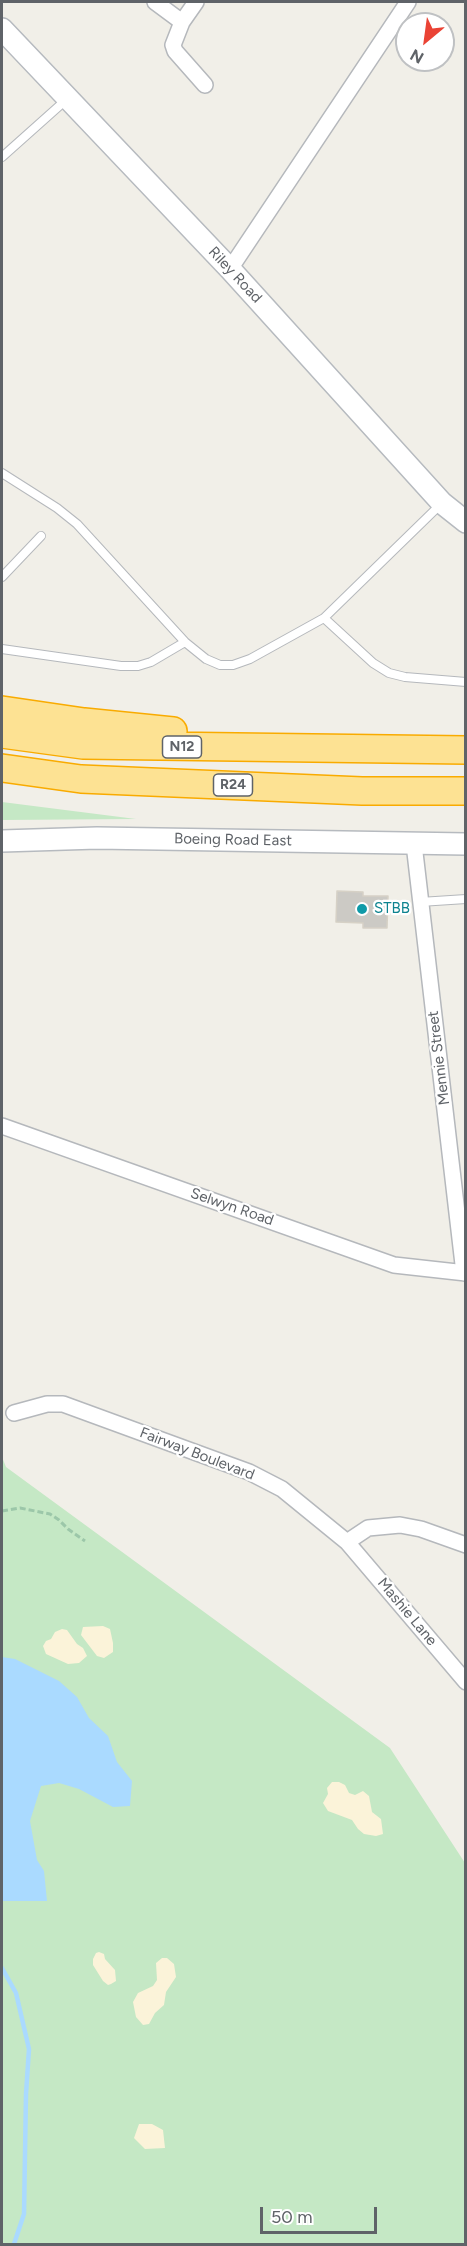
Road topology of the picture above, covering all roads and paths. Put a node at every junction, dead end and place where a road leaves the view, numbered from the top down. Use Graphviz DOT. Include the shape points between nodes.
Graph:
graph roads {
  1 [pos="155,2"];
  2 [pos="196,2"];
  3 [pos="408,2"];
  4 [pos="182,22"];
  5 [pos="2,30"];
  6 [pos="205,85"];
  7 [pos="68,99"];
  8 [pos="2,157"];
  9 [pos="230,269"];
  10 [pos="2,473"];
  11 [pos="442,503"];
  12 [pos="465,522"];
  13 [pos="41,536"];
  14 [pos="2,577"];
  15 [pos="324,618"];
  16 [pos="185,642"];
  17 [pos="2,649"];
  18 [pos="465,682"];
  19 [pos="2,710"];
  20 [pos="2,734"];
  21 [pos="364,749"];
  22 [pos="465,750"];
  23 [pos="2,768"];
  24 [pos="465,791"];
  25 [pos="2,841"];
  26 [pos="414,844"];
  27 [pos="465,844"];
  28 [pos="465,899"];
  29 [pos="420,902"];
  30 [pos="2,1126"];
  31 [pos="465,1273"];
  32 [pos="14,1413"];
  33 [pos="2,1511"];
  34 [pos="85,1541"];
  35 [pos="347,1542"];
  36 [pos="465,1545"];
  37 [pos="464,1679"];
  1 -- 4 [label="street"];
  2 -- 4 [label="street"];
  3 -- 9 [label="street"];
  4 -- 6 [label="street" via="173,49"];
  5 -- 7 [label="main road, Riley Road"];
  7 -- 8 [label="lane"];
  7 -- 9 [label="main road, Riley Road"];
  9 -- 11 [label="main road, Riley Road"];
  10 -- 16 [label="lane" via="77,524"];
  11 -- 12 [label="main road, Riley Road"];
  11 -- 15 [label="lane"];
  13 -- 14 [label="lane"];
  15 -- 16 [label="lane" via="233,665 206,659"];
  15 -- 18 [label="lane" via="389,673"];
  16 -- 17 [label="lane" via="138,666"];
  19 -- 21 [label="highway" via="84,722"];
  20 -- 21 [label="highway, N12" via="83,745"];
  21 -- 22 [label="highway"];
  23 -- 24 [label="highway, R24" via="81,779 362,791"];
  25 -- 26 [label="main road, Boeing Road East" via="97,838"];
  26 -- 27 [label="main road, Boeing Road East"];
  26 -- 29 [label="street, Mennie Street"];
  28 -- 29 [label="lane"];
  29 -- 31 [label="street, Mennie Street"];
  30 -- 31 [label="street, Selwyn Road" via="394,1265"];
  32 -- 35 [label="street, Fairway Boulevard" via="63,1404 249,1472 282,1489"];
  33 -- 34 [label="path" via="20,1508 50,1514"];
  35 -- 36 [label="street" via="368,1528 400,1525"];
  35 -- 37 [label="street, Mashie Lane"];
}
